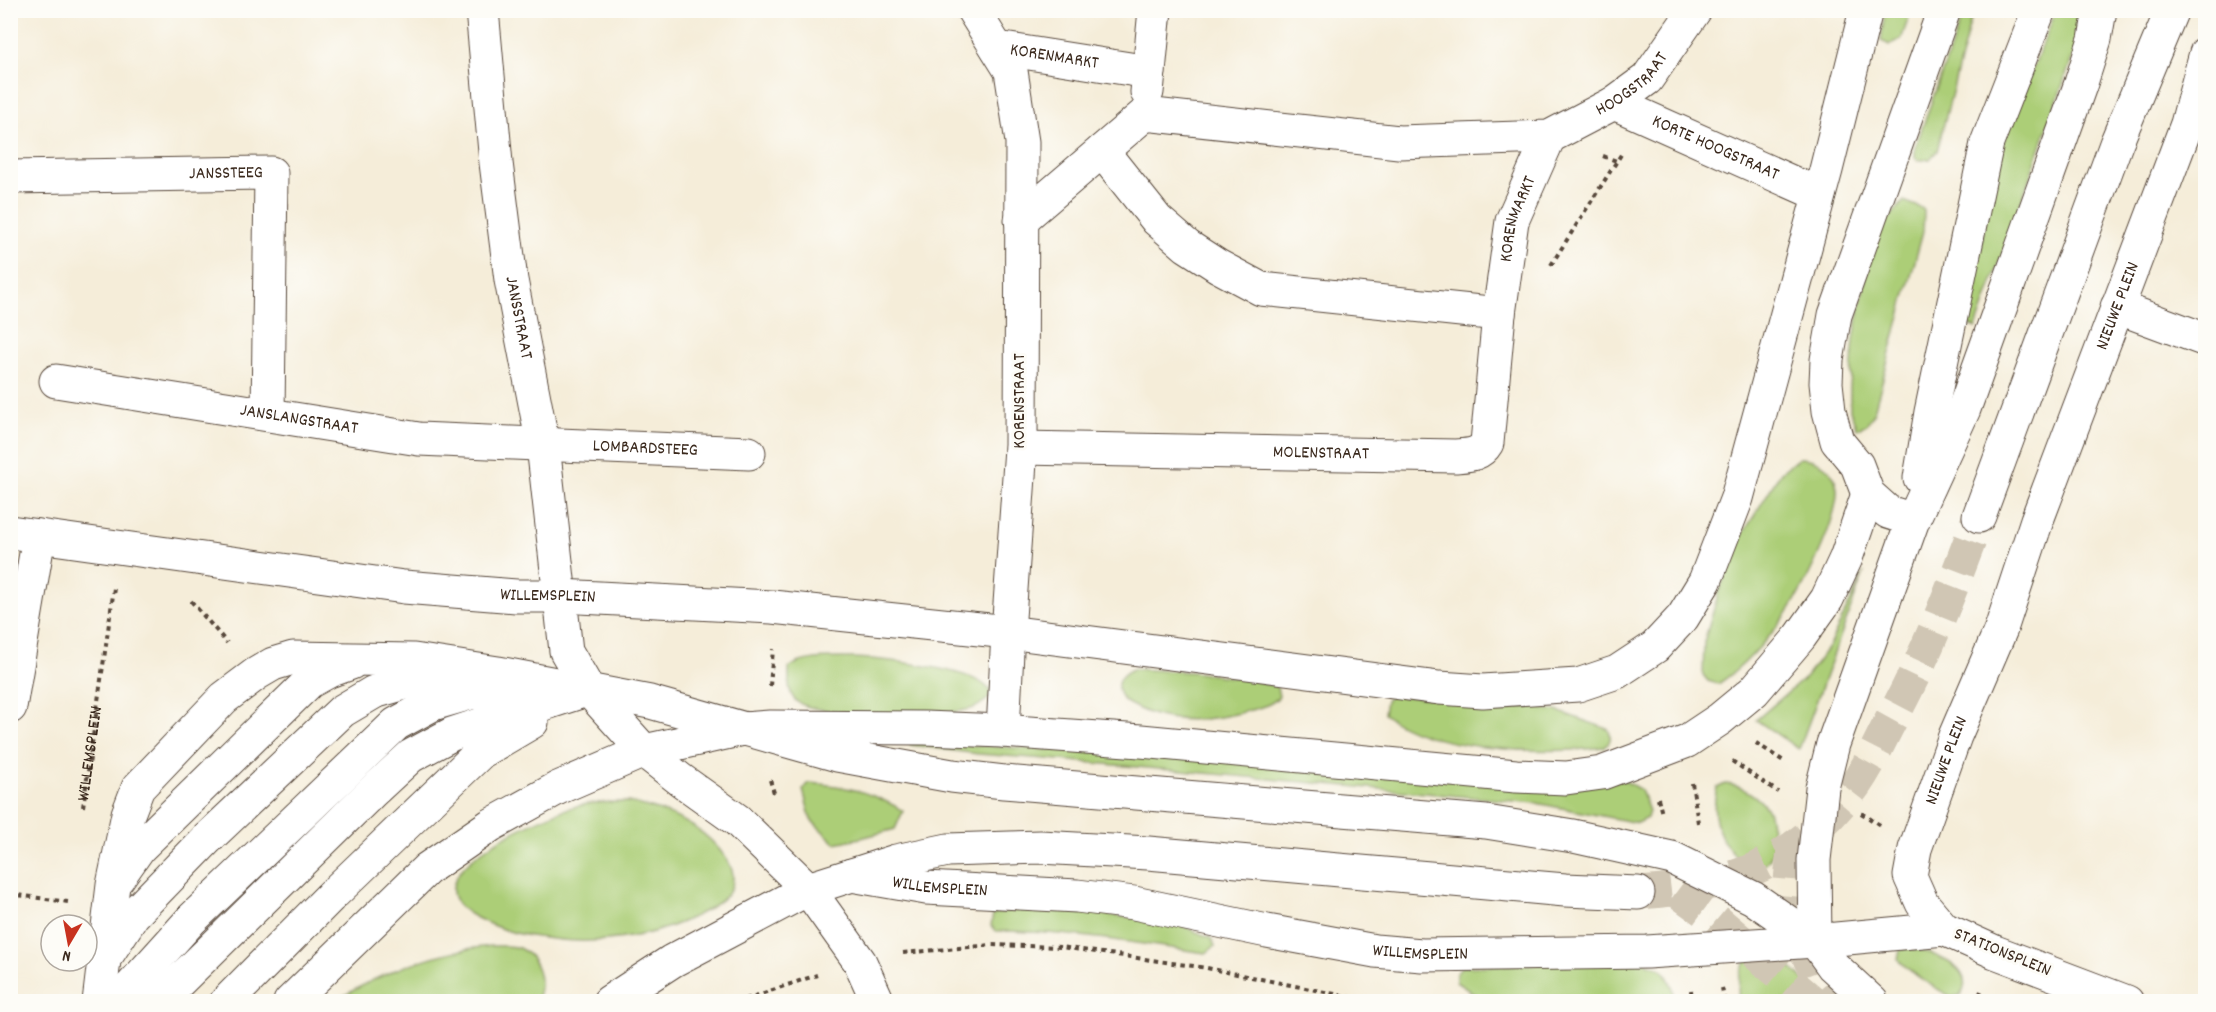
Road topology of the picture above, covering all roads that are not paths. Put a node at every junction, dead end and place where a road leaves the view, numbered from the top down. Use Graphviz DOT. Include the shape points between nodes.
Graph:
graph roads {
  1 [pos="482,10"];
  2 [pos="973,10"];
  3 [pos="1155,10"];
  4 [pos="1695,10"];
  5 [pos="1866,10"];
  6 [pos="1944,10"];
  7 [pos="2039,10"];
  8 [pos="2100,10"];
  9 [pos="2172,10"];
  10 [pos="2205,53"];
  11 [pos="1004,59"];
  12 [pos="1149,72"];
  13 [pos="1614,103"];
  14 [pos="1145,114"];
  15 [pos="1549,137"];
  16 [pos="1102,151"];
  17 [pos="10,177"];
  18 [pos="1818,194"];
  19 [pos="1021,220"];
  20 [pos="2117,307"];
  21 [pos="1499,314"];
  22 [pos="2205,340"];
  23 [pos="56,381"];
  24 [pos="268,414"];
  25 [pos="543,445"];
  26 [pos="1021,448"];
  27 [pos="749,453"];
  28 [pos="1868,494"];
  29 [pos="1980,516"];
  30 [pos="1913,520"];
  31 [pos="25,534"];
  32 [pos="562,611"];
  33 [pos="1008,632"];
  34 [pos="364,659"];
  35 [pos="498,673"];
  36 [pos="588,689"];
  37 [pos="10,707"];
  38 [pos="744,729"];
  39 [pos="1003,731"];
  40 [pos="644,751"];
  41 [pos="851,875"];
  42 [pos="113,885"];
  43 [pos="808,890"];
  44 [pos="1638,892"];
  45 [pos="1944,929"];
  46 [pos="1815,941"];
  47 [pos="105,958"];
  48 [pos="99,1002"];
  49 [pos="117,1002"];
  50 [pos="158,1002"];
  51 [pos="226,1002"];
  52 [pos="290,1002"];
  53 [pos="609,1002"];
  54 [pos="878,1002"];
  55 [pos="1872,1002"];
  56 [pos="2127,1002"];
  1 -- 25 [label="street, JANSSTRAAT" via="511,280"];
  2 -- 11 [label="street"];
  3 -- 12 [label="street"];
  4 -- 13 [label="street, HOOGSTRAAT" via="1647,79"];
  5 -- 18 [label="street"];
  6 -- 28 [label="street" via="1835,315 1827,360 1829,411 1837,441 1857,465"];
  7 -- 30 [label="street" via="1987,143 1931,412"];
  8 -- 30 [label="street" via="2081,83 1964,409"];
  9 -- 29 [label="street" via="2116,144"];
  10 -- 20 [label="street, NIEUWE PLEIN" via="2187,124"];
  11 -- 12 [label="street, KORENMARKT"];
  11 -- 19 [label="street, KORENSTRAAT" via="1022,141"];
  12 -- 14 [label="street"];
  13 -- 15 [label="street, HOOGSTRAAT"];
  13 -- 18 [label="street, KORTE HOOGSTRAAT"];
  14 -- 15 [label="street" via="1398,142"];
  14 -- 16 [label="street"];
  15 -- 21 [label="street, KORENMARKT" via="1512,221"];
  16 -- 19 [label="street"];
  16 -- 21 [label="street" via="1157,220 1187,246 1261,289"];
  17 -- 24 [label="street, JANSSTEEG" via="271,173"];
  18 -- 33 [label="street, WILLEMSPLEIN" via="1737,498 1705,581 1683,617 1655,647 1617,672 1578,685 1483,691"];
  19 -- 26 [label="street, KORENSTRAAT"];
  20 -- 22 [label="street"];
  20 -- 45 [label="street, NIEUWE PLEIN" via="2037,520 2001,629 1955,736 1915,849 1910,876 1922,903"];
  21 -- 26 [label="street, MOLENSTRAAT" via="1486,443 1476,453 1456,456"];
  23 -- 24 [label="street, JANSLANGSTRAAT"];
  24 -- 25 [label="street, JANSLANGSTRAAT" via="418,439"];
  25 -- 27 [label="street, LOMBARDSTEEG"];
  25 -- 32 [label="street, JANSSTRAAT"];
  26 -- 33 [label="street, KORENSTRAAT"];
  28 -- 30 [label="street" via="1888,512"];
  28 -- 39 [label="street" via="1846,558 1827,598 1754,691 1695,736 1602,772 1566,778 1516,776"];
  30 -- 46 [label="street" via="1833,744 1822,788 1814,860"];
  31 -- 32 [label="street, WILLEMSPLEIN" via="404,587 516,596"];
  31 -- 37 [label="street, WILLEMSPLEIN"];
  32 -- 33 [label="street, WILLEMSPLEIN" via="772,607"];
  32 -- 36 [label="street, WILLEMSPLEIN" via="567,651"];
  33 -- 39 [label="street, KORENSTRAAT"];
  34 -- 35 [label="street" via="414,660"];
  34 -- 42 [label="street" via="309,682 139,848"];
  34 -- 42 [label="street" via="293,658 264,669 224,698 138,788 128,814"];
  35 -- 36 [label="street"];
  35 -- 47 [label="street" via="416,680 374,692 342,711 133,915"];
  36 -- 38 [label="street"];
  36 -- 40 [label="street, WILLEMSPLEIN"];
  36 -- 49 [label="street" via="471,693 433,704 396,724 192,919"];
  36 -- 50 [label="street" via="452,734 411,756"];
  36 -- 51 [label="street" via="481,752"];
  38 -- 39 [label="street"];
  38 -- 40 [label="street"];
  38 -- 46 [label="street" via="837,755 952,776 1486,822 1573,836 1672,858 1753,898"];
  40 -- 43 [label="street, WILLEMSPLEIN" via="737,820"];
  40 -- 52 [label="street" via="558,788 491,825 427,869"];
  41 -- 43 [label="street"];
  41 -- 44 [label="street, WILLEMSPLEIN" via="948,850 1040,847 1565,890"];
  41 -- 46 [label="street, WILLEMSPLEIN" via="926,888 1134,903 1364,949 1422,955 1647,952"];
  42 -- 47 [label="street"];
  43 -- 53 [label="street" via="672,961"];
  43 -- 54 [label="street, WILLEMSPLEIN" via="860,962"];
  45 -- 46 [label="street"];
  45 -- 56 [label="street, STATIONSPLEIN"];
  46 -- 55 [label="street" via="1833,966"];
  47 -- 48 [label="street"];
}
